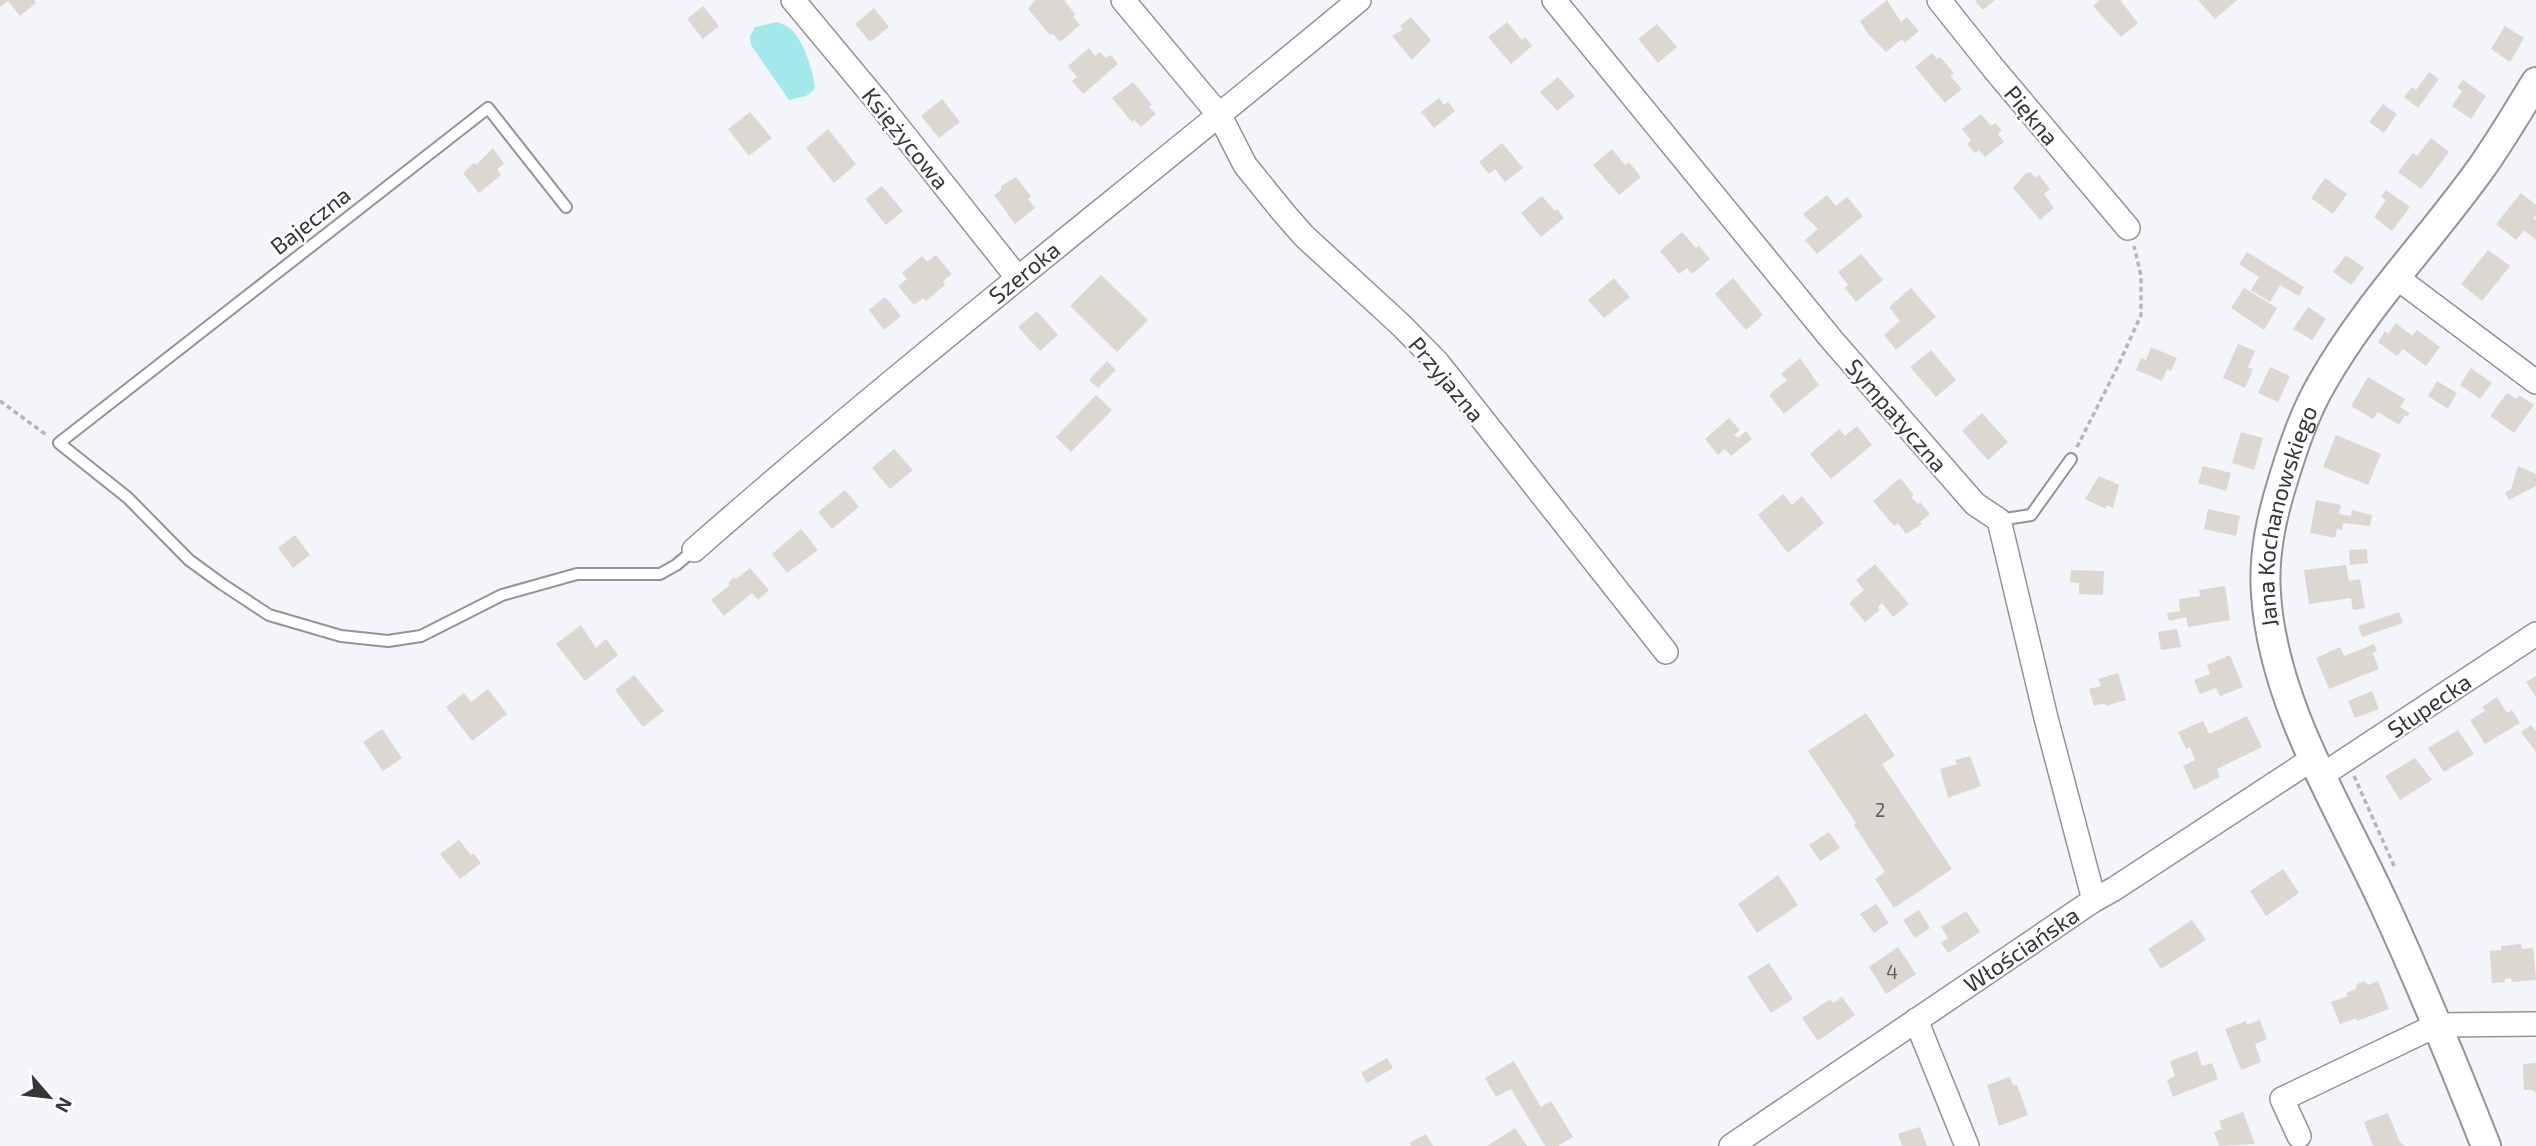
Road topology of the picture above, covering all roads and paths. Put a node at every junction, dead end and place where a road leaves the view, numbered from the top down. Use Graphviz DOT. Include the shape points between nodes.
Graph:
graph roads {
  1 [pos="793,0"];
  2 [pos="1123,0"];
  3 [pos="1359,0"];
  4 [pos="1554,0"];
  5 [pos="1939,0"];
  6 [pos="2536,82"];
  7 [pos="1220,116"];
  8 [pos="566,207"];
  9 [pos="2128,228"];
  10 [pos="1017,277"];
  11 [pos="2396,277"];
  12 [pos="2536,382"];
  13 [pos="0,401"];
  14 [pos="59,443"];
  15 [pos="2071,459"];
  16 [pos="1999,520"];
  17 [pos="694,550"];
  18 [pos="2536,634"];
  19 [pos="1666,652"];
  20 [pos="2318,767"];
  21 [pos="2094,900"];
  22 [pos="1916,1020"];
  23 [pos="2536,1024"];
  24 [pos="2437,1025"];
  25 [pos="2299,1136"];
  26 [pos="1731,1146"];
  27 [pos="1967,1146"];
  28 [pos="2486,1146"];
  1 -- 10 [label="street, Księżycowa"];
  2 -- 7 [label="street, Przyjazna"];
  3 -- 7 [label="street, Szeroka"];
  4 -- 16 [label="street, Sympatyczna" via="1832,340 1975,504"];
  5 -- 9 [label="street, Piękna"];
  6 -- 11 [label="street, Jana Kochanowskiego" via="2481,168"];
  7 -- 10 [label="street, Szeroka"];
  7 -- 19 [label="street, Przyjazna" via="1245,165 1276,204 1438,363"];
  8 -- 14 [label="lane, Bajeczna" via="488,108"];
  9 -- 15 [label="path" via="2141,276 2140,315"];
  10 -- 17 [label="street, Szeroka"];
  11 -- 12 [label="street"];
  11 -- 20 [label="street, Jana Kochanowskiego" via="2322,383 2303,420 2273,514 2266,591 2270,632 2279,670"];
  13 -- 14 [label="path"];
  14 -- 17 [label="lane" via="128,498 172,544 222,584 269,615 341,636 388,641 421,636 502,595 577,574 660,573"];
  15 -- 16 [label="lane" via="2031,515"];
  16 -- 21 [label="street"];
  18 -- 20 [label="street, Słupecka"];
  20 -- 21 [label="street, Włościańska"];
  20 -- 24 [label="street, Jana Kochanowskiego"];
  21 -- 22 [label="street, Włościańska"];
  22 -- 26 [label="street, Włościańska"];
  22 -- 27 [label="street"];
  23 -- 24 [label="street"];
  24 -- 25 [label="street" via="2282,1099"];
  24 -- 28 [label="street, Jana Kochanowskiego"];
}
